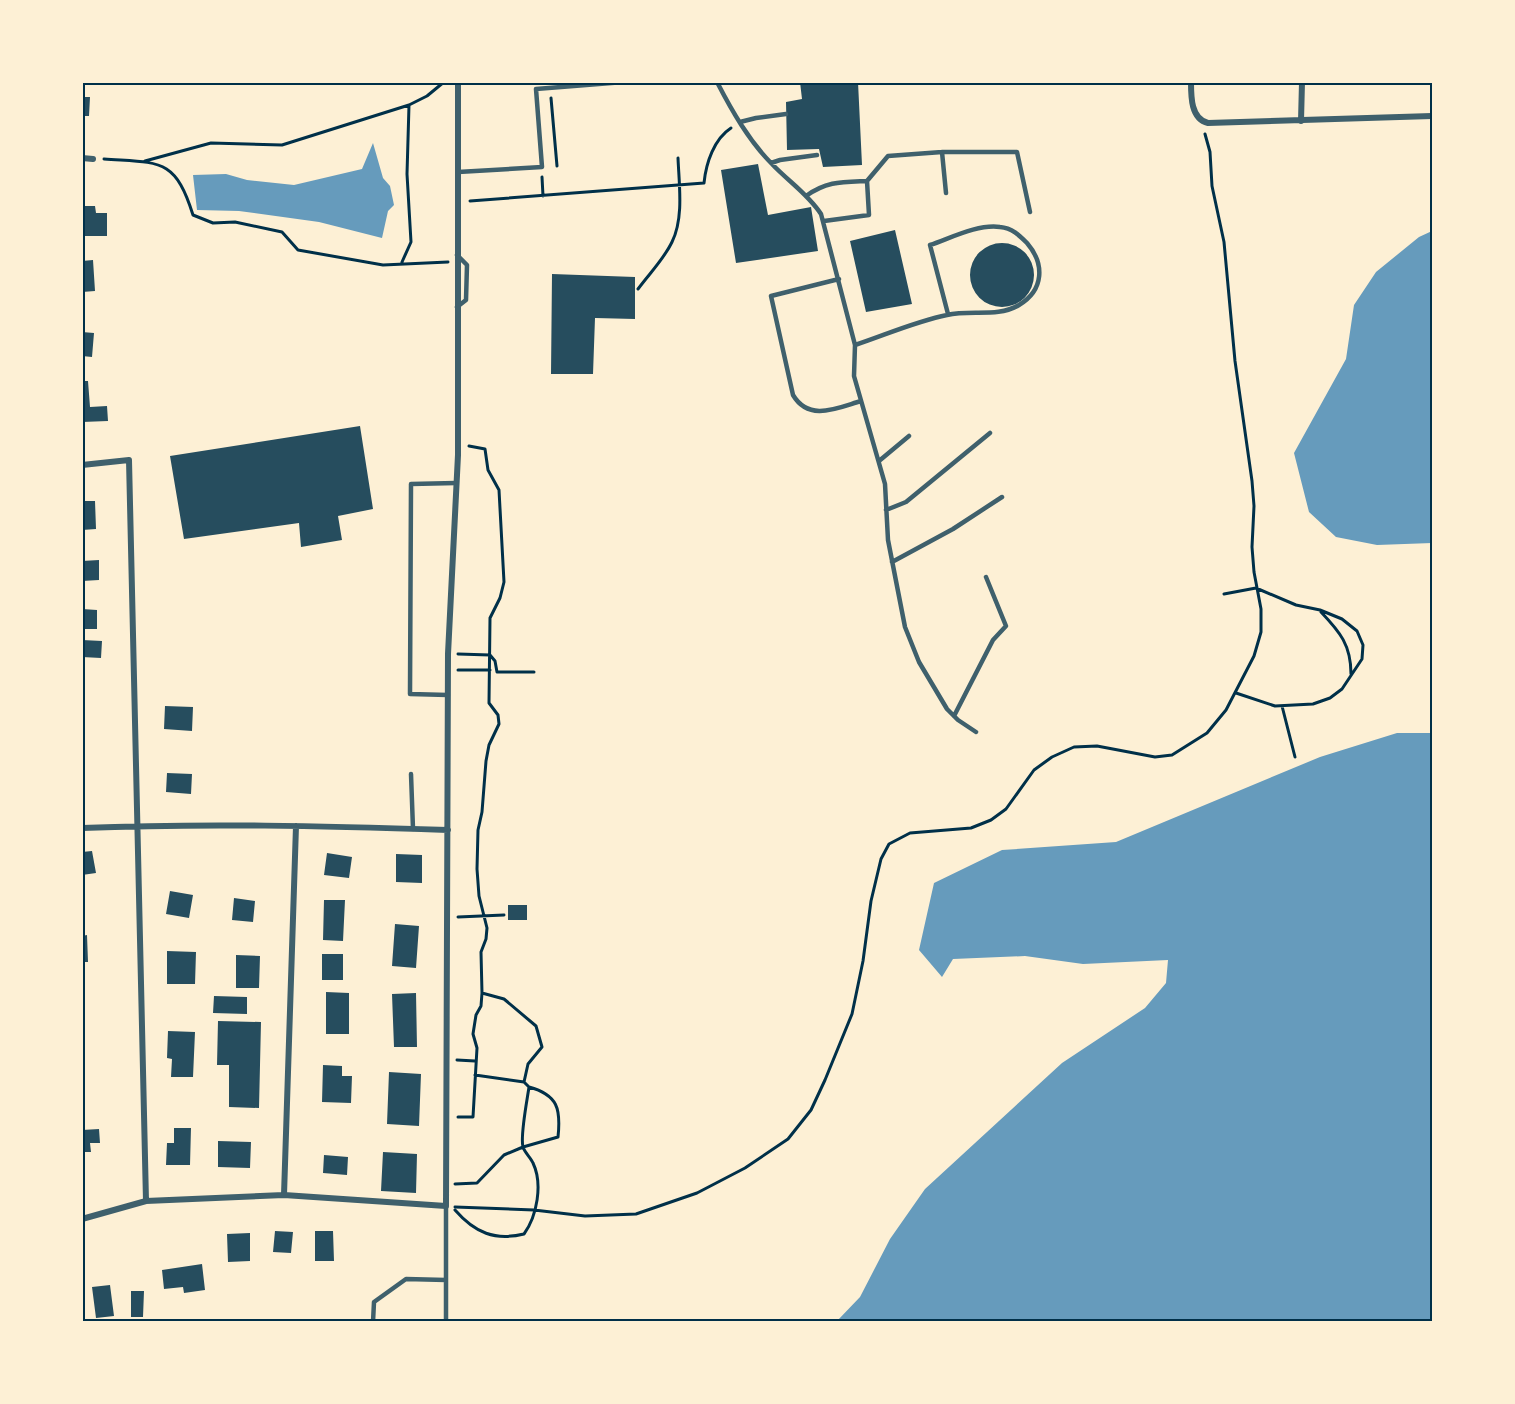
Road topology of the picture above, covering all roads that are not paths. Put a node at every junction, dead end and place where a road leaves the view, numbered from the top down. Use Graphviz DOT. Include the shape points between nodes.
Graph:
graph roads {
  1 [pos="458,82"];
  2 [pos="624,82"];
  3 [pos="717,82"];
  4 [pos="1191,82"];
  5 [pos="1302,82"];
  6 [pos="786,114"];
  7 [pos="1432,116"];
  8 [pos="1301,121"];
  9 [pos="740,122"];
  10 [pos="942,152"];
  11 [pos="818,154"];
  12 [pos="82,158"];
  13 [pos="93,159"];
  14 [pos="771,164"];
  15 [pos="458,172"];
  16 [pos="867,181"];
  17 [pos="946,193"];
  18 [pos="806,196"];
  19 [pos="1030,212"];
  20 [pos="824,221"];
  21 [pos="839,279"];
  22 [pos="948,314"];
  23 [pos="855,345"];
  24 [pos="861,401"];
  25 [pos="990,433"];
  26 [pos="909,435"];
  27 [pos="879,461"];
  28 [pos="82,465"];
  29 [pos="456,483"];
  30 [pos="1002,497"];
  31 [pos="886,510"];
  32 [pos="892,562"];
  33 [pos="987,578"];
  34 [pos="448,695"];
  35 [pos="954,716"];
  36 [pos="976,732"];
  37 [pos="411,774"];
  38 [pos="296,825"];
  39 [pos="138,826"];
  40 [pos="82,828"];
  41 [pos="413,829"];
  42 [pos="448,830"];
  43 [pos="284,1195"];
  44 [pos="146,1201"];
  45 [pos="449,1207"];
  46 [pos="82,1219"];
  47 [pos="446,1280"];
  48 [pos="373,1322"];
  49 [pos="446,1322"];
  1 -- 15 [label="street"];
  2 -- 15 [label="lane" via="536,89 542,167"];
  3 -- 9 [label="lane"];
  4 -- 8 [label="street" via="1193,107 1201,121"];
  5 -- 8 [label="street"];
  6 -- 9 [label="lane"];
  7 -- 8 [label="street"];
  9 -- 14 [label="lane"];
  10 -- 16 [label="lane" via="888,156"];
  10 -- 17 [label="lane"];
  10 -- 19 [label="lane" via="1017,152"];
  11 -- 14 [label="lane"];
  12 -- 13 [label="street"];
  14 -- 18 [label="lane"];
  15 -- 29 [label="street"];
  16 -- 18 [label="lane" via="831,183"];
  16 -- 20 [label="lane" via="869,215"];
  18 -- 20 [label="lane"];
  20 -- 21 [label="lane"];
  21 -- 23 [label="lane"];
  21 -- 24 [label="lane" via="771,296 793,395 800,405 817,412"];
  22 -- 22 [label="lane" via="998,312 1020,304 1034,292 1040,278 1035,254 1017,234 1004,227 986,227 930,245"];
  22 -- 23 [label="lane"];
  23 -- 24 [label="lane" via="854,376"];
  24 -- 27 [label="lane"];
  25 -- 31 [label="lane" via="906,501"];
  26 -- 27 [label="lane"];
  27 -- 31 [label="lane"];
  28 -- 39 [label="street" via="129,460"];
  29 -- 34 [label="street"];
  29 -- 34 [label="lane" via="411,484 410,694"];
  30 -- 32 [label="lane"];
  31 -- 32 [label="lane"];
  32 -- 35 [label="lane" via="900,607 914,650 940,699"];
  33 -- 35 [label="lane" via="1006,626 993,640"];
  34 -- 42 [label="street"];
  35 -- 36 [label="lane"];
  37 -- 41 [label="lane"];
  38 -- 39 [label="street"];
  38 -- 41 [label="street"];
  38 -- 43 [label="street"];
  39 -- 40 [label="street"];
  39 -- 44 [label="street"];
  41 -- 42 [label="street"];
  42 -- 45 [label="street"];
  43 -- 44 [label="street"];
  43 -- 45 [label="street"];
  44 -- 46 [label="street"];
  45 -- 47 [label="lane"];
  47 -- 48 [label="lane" via="406,1279 374,1302"];
  47 -- 49 [label="lane"];
}
